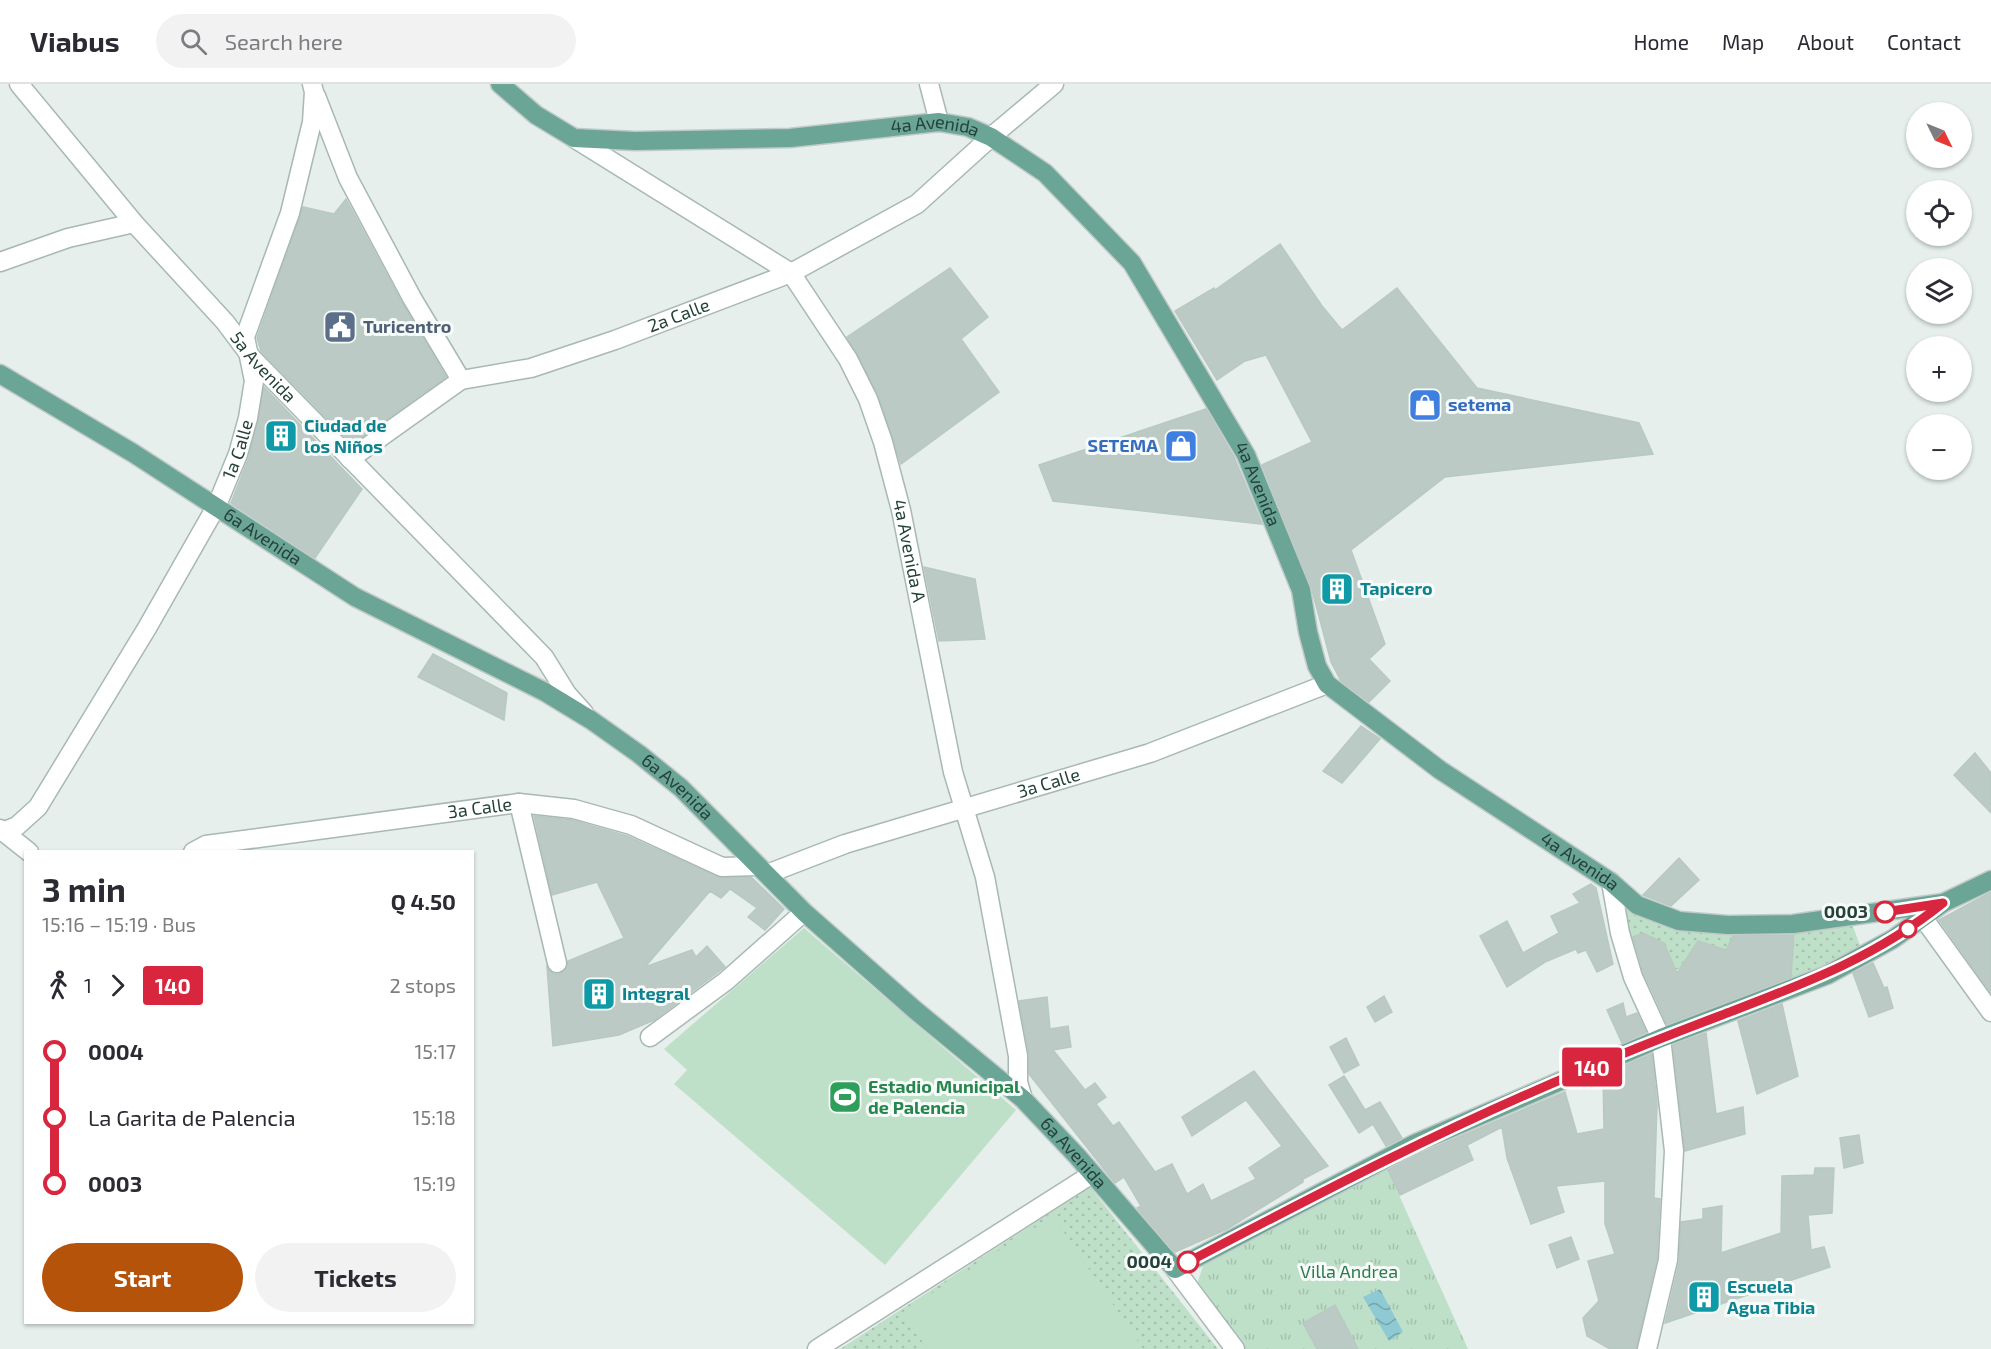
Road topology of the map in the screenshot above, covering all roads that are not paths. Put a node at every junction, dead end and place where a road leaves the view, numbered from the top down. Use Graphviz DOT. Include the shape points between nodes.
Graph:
graph roads {
  1 [pos="19,84"];
  2 [pos="501,84"];
  3 [pos="929,84"];
  4 [pos="1054,84"];
  5 [pos="313,88"];
  6 [pos="939,122"];
  7 [pos="991,136"];
  8 [pos="574,138"];
  9 [pos="134,223"];
  10 [pos="0,262"];
  11 [pos="791,273"];
  12 [pos="252,358"];
  13 [pos="0,374"];
  14 [pos="461,380"];
  15 [pos="350,459"];
  16 [pos="215,508"];
  17 [pos="1327,684"];
  18 [pos="591,720"];
  19 [pos="519,803"];
  20 [pos="964,810"];
  21 [pos="5,838"];
  22 [pos="26,850"];
  23 [pos="197,850"];
  24 [pos="762,870"];
  25 [pos="1991,880"];
  26 [pos="1611,882"];
  27 [pos="1943,903"];
  28 [pos="804,912"];
  29 [pos="1924,919"];
  30 [pos="557,963"];
  31 [pos="1991,1012"];
  32 [pos="650,1037"];
  33 [pos="1660,1038"];
  34 [pos="1023,1099"];
  35 [pos="1092,1174"];
  36 [pos="1174,1269"];
  37 [pos="817,1349"];
  38 [pos="1235,1349"];
  39 [pos="1647,1349"];
  1 -- 9 [label="street, 5a Avenida"];
  2 -- 8 [label="main road, 4a Avenida" via="536,115"];
  3 -- 6 [label="street"];
  4 -- 7 [label="street, 2a Calle"];
  5 -- 12 [label="street, 1a Calle" via="312,122 290,213 245,337"];
  5 -- 14 [label="street" via="348,178"];
  6 -- 7 [label="main road, 4a Avenida"];
  6 -- 8 [label="main road, 4a Avenida" via="790,138"];
  7 -- 11 [label="street, 2a Calle" via="917,204"];
  7 -- 17 [label="main road, 4a Avenida" via="1045,173 1132,262 1246,455 1301,590 1317,666"];
  8 -- 11 [label="street, 4a Avenida A"];
  9 -- 10 [label="street" via="68,238"];
  9 -- 12 [label="street, 5a Avenida" via="225,321"];
  11 -- 14 [label="street, 2a Calle" via="531,368"];
  11 -- 20 [label="street, 4a Avenida A" via="848,359 883,441 901,510 941,721"];
  12 -- 15 [label="street, 5a Avenida"];
  12 -- 16 [label="street, 1a Calle" via="255,381 248,418 238,454"];
  13 -- 16 [label="main road, 6a Avenida" via="133,453"];
  14 -- 15 [label="street, 2a Calle"];
  15 -- 18 [label="street, 5a Avenida" via="544,657 567,694"];
  16 -- 18 [label="main road, 6a Avenida" via="355,597 545,692"];
  16 -- 21 [label="street, 1a Calle" via="38,807"];
  17 -- 20 [label="street, 3a Calle" via="1150,753"];
  17 -- 26 [label="main road, 4a Avenida" via="1440,770"];
  18 -- 24 [label="main road, 6a Avenida" via="681,788"];
  19 -- 23 [label="street, 3a Calle" via="206,845"];
  19 -- 24 [label="street, 3a Calle" via="574,809 631,825 722,867"];
  19 -- 30 [label="street"];
  20 -- 24 [label="street, 3a Calle"];
  20 -- 34 [label="street, 4a Avenida A" via="985,877"];
  21 -- 22 [label="street"];
  24 -- 28 [label="main road, 6a Avenida"];
  25 -- 27 [label="main road, 4a Avenida"];
  26 -- 27 [label="main road, 4a Avenida" via="1637,905 1679,921 1728,925 1793,924"];
  26 -- 33 [label="street" via="1633,977"];
  27 -- 29 [label="main road"];
  28 -- 32 [label="street" via="726,981"];
  28 -- 34 [label="main road, 6a Avenida"];
  29 -- 31 [label="street"];
  29 -- 33 [label="main road" via="1827,975"];
  33 -- 36 [label="main road" via="1414,1144"];
  33 -- 39 [label="street" via="1674,1151 1672,1213 1668,1260"];
  34 -- 35 [label="main road, 6a Avenida"];
  35 -- 36 [label="main road, 6a Avenida"];
  35 -- 37 [label="street"];
  36 -- 38 [label="street, 6a Avenida"];
}
